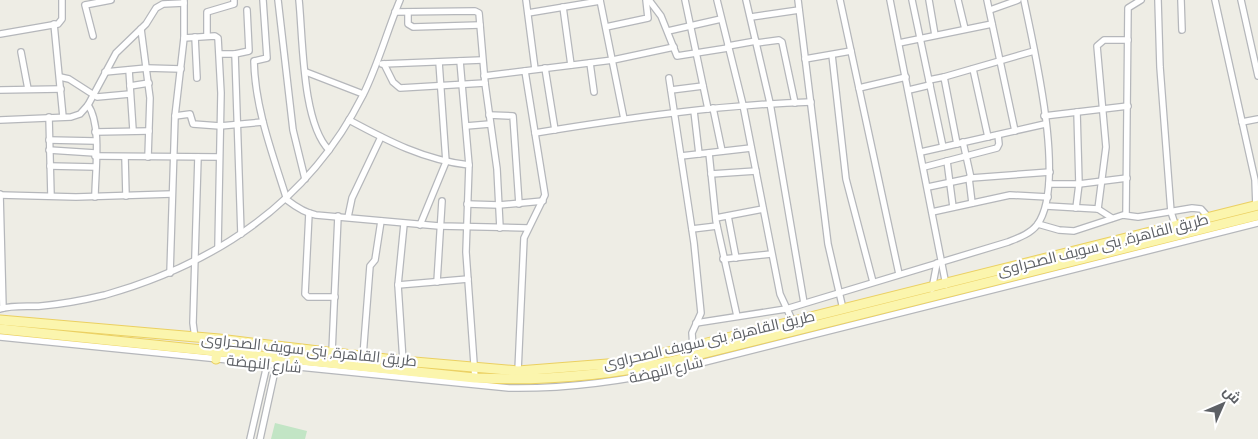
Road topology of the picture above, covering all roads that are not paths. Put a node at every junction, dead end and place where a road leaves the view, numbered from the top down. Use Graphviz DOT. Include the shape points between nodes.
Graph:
graph roads {
  1 [pos="62,0"];
  2 [pos="111,0"];
  3 [pos="219,0"];
  4 [pos="234,0"];
  5 [pos="263,0"];
  6 [pos="278,0"];
  7 [pos="299,0"];
  8 [pos="400,0"];
  9 [pos="526,0"];
  10 [pos="600,0"];
  11 [pos="647,0"];
  12 [pos="686,0"];
  13 [pos="717,0"];
  14 [pos="746,0"];
  15 [pos="798,0"];
  16 [pos="840,0"];
  17 [pos="890,0"];
  18 [pos="912,0"];
  19 [pos="929,0"];
  20 [pos="958,0"];
  21 [pos="987,0"];
  22 [pos="1018,0"];
  23 [pos="1024,0"];
  24 [pos="1141,0"];
  25 [pos="1158,0"];
  26 [pos="1181,0"];
  27 [pos="1215,0"];
  28 [pos="1240,0"];
  29 [pos="96,1"];
  30 [pos="184,2"];
  31 [pos="571,3"];
  32 [pos="563,7"];
  33 [pos="221,8"];
  34 [pos="247,10"];
  35 [pos="799,10"];
  36 [pos="990,10"];
  37 [pos="395,12"];
  38 [pos="408,12"];
  39 [pos="528,13"];
  40 [pos="750,17"];
  41 [pos="722,19"];
  42 [pos="54,24"];
  43 [pos="692,24"];
  44 [pos="992,24"];
  45 [pos="480,25"];
  46 [pos="606,27"];
  47 [pos="141,29"];
  48 [pos="965,29"];
  49 [pos="1182,30"];
  50 [pos="668,31"];
  51 [pos="0,34"];
  52 [pos="936,35"];
  53 [pos="93,36"];
  54 [pos="207,36"];
  55 [pos="195,37"];
  56 [pos="184,38"];
  57 [pos="920,38"];
  58 [pos="1128,40"];
  59 [pos="756,42"];
  60 [pos="899,43"];
  61 [pos="674,47"];
  62 [pos="728,47"];
  63 [pos="852,51"];
  64 [pos="1034,51"];
  65 [pos="21,52"];
  66 [pos="220,54"];
  67 [pos="236,54"];
  68 [pos="698,54"];
  69 [pos="832,55"];
  70 [pos="805,59"];
  71 [pos="1000,59"];
  72 [pos="482,60"];
  73 [pos="613,60"];
  74 [pos="460,61"];
  75 [pos="439,62"];
  76 [pos="590,63"];
  77 [pos="384,64"];
  78 [pos="375,65"];
  79 [pos="570,65"];
  80 [pos="147,68"];
  81 [pos="545,68"];
  82 [pos="973,68"];
  83 [pos="181,69"];
  84 [pos="535,69"];
  85 [pos="129,70"];
  86 [pos="525,71"];
  87 [pos="105,72"];
  88 [pos="306,72"];
  89 [pos="1258,76"];
  90 [pos="60,77"];
  91 [pos="944,77"];
  92 [pos="197,78"];
  93 [pos="669,78"];
  94 [pos="906,78"];
  95 [pos="484,80"];
  96 [pos="929,82"];
  97 [pos="149,83"];
  98 [pos="462,85"];
  99 [pos="130,86"];
  100 [pos="441,86"];
  101 [pos="703,86"];
  102 [pos="859,88"];
  103 [pos="28,89"];
  104 [pos="61,89"];
  105 [pos="0,90"];
  106 [pos="671,90"];
  107 [pos="909,90"];
  108 [pos="594,92"];
  109 [pos="130,94"];
  110 [pos="363,94"];
  111 [pos="93,96"];
  112 [pos="811,102"];
  113 [pos="770,103"];
  114 [pos="795,103"];
  115 [pos="743,105"];
  116 [pos="88,106"];
  117 [pos="1128,106"];
  118 [pos="711,109"];
  119 [pos="1102,109"];
  120 [pos="694,110"];
  121 [pos="676,112"];
  122 [pos="1077,112"];
  123 [pos="489,115"];
  124 [pos="175,116"];
  125 [pos="1044,116"];
  126 [pos="49,117"];
  127 [pos="63,117"];
  128 [pos="624,119"];
  129 [pos="1258,119"];
  130 [pos="0,120"];
  131 [pos="349,120"];
  132 [pos="264,122"];
  133 [pos="1242,122"];
  134 [pos="490,124"];
  135 [pos="1045,124"];
  136 [pos="237,125"];
  137 [pos="220,126"];
  138 [pos="466,126"];
  139 [pos="133,130"];
  140 [pos="555,130"];
  141 [pos="149,131"];
  142 [pos="1015,131"];
  143 [pos="95,132"];
  144 [pos="535,133"];
  145 [pos="998,135"];
  146 [pos="381,137"];
  147 [pos="988,137"];
  148 [pos="49,140"];
  149 [pos="95,140"];
  150 [pos="960,143"];
  151 [pos="943,147"];
  152 [pos="752,148"];
  153 [pos="49,150"];
  154 [pos="328,150"];
  155 [pos="722,151"];
  156 [pos="921,152"];
  157 [pos="709,153"];
  158 [pos="95,154"];
  159 [pos="699,154"];
  160 [pos="681,156"];
  161 [pos="966,156"];
  162 [pos="125,157"];
  163 [pos="148,157"];
  164 [pos="174,157"];
  165 [pos="198,157"];
  166 [pos="219,157"];
  167 [pos="947,161"];
  168 [pos="446,162"];
  169 [pos="469,164"];
  170 [pos="50,166"];
  171 [pos="95,167"];
  172 [pos="924,167"];
  173 [pos="756,171"];
  174 [pos="1050,172"];
  175 [pos="711,174"];
  176 [pos="970,178"];
  177 [pos="1127,178"];
  178 [pos="305,179"];
  179 [pos="1100,180"];
  180 [pos="951,183"];
  181 [pos="1049,184"];
  182 [pos="1079,184"];
  183 [pos="928,188"];
  184 [pos="0,194"];
  185 [pos="172,194"];
  186 [pos="51,196"];
  187 [pos="126,196"];
  188 [pos="1048,196"];
  189 [pos="95,197"];
  190 [pos="287,200"];
  191 [pos="442,201"];
  192 [pos="543,201"];
  193 [pos="972,203"];
  194 [pos="467,204"];
  195 [pos="519,204"];
  196 [pos="499,205"];
  197 [pos="1257,205"];
  198 [pos="1046,206"];
  199 [pos="953,207"];
  200 [pos="1076,208"];
  201 [pos="763,209"];
  202 [pos="1098,209"];
  203 [pos="932,212"];
  204 [pos="1171,212"];
  205 [pos="309,213"];
  206 [pos="1126,214"];
  207 [pos="1258,215"];
  208 [pos="338,216"];
  209 [pos="728,216"];
  210 [pos="348,217"];
  211 [pos="716,218"];
  212 [pos="1112,218"];
  213 [pos="1209,218"];
  214 [pos="381,221"];
  215 [pos="1258,223"];
  216 [pos="404,224"];
  217 [pos="1038,224"];
  218 [pos="420,225"];
  219 [pos="439,226"];
  220 [pos="466,226"];
  221 [pos="717,226"];
  222 [pos="1176,227"];
  223 [pos="500,228"];
  224 [pos="528,228"];
  225 [pos="692,229"];
  226 [pos="241,234"];
  227 [pos="218,247"];
  228 [pos="771,254"];
  229 [pos="736,258"];
  230 [pos="196,260"];
  231 [pos="723,260"];
  232 [pos="939,264"];
  233 [pos="170,273"];
  234 [pos="899,274"];
  235 [pos="468,279"];
  236 [pos="437,282"];
  237 [pos="873,282"];
  238 [pos="398,285"];
  239 [pos="1,288"];
  240 [pos="947,288"];
  241 [pos="838,292"];
  242 [pos="933,292"];
  243 [pos="335,297"];
  244 [pos="804,303"];
  245 [pos="2,308"];
  246 [pos="786,309"];
  247 [pos="844,309"];
  248 [pos="737,316"];
  249 [pos="0,320"];
  250 [pos="793,322"];
  251 [pos="696,323"];
  252 [pos="0,329"];
  253 [pos="0,337"];
  254 [pos="195,338"];
  255 [pos="219,339"];
  256 [pos="693,346"];
  257 [pos="332,352"];
  258 [pos="217,355"];
  259 [pos="363,356"];
  260 [pos="403,360"];
  261 [pos="267,365"];
  262 [pos="276,366"];
  263 [pos="475,367"];
  264 [pos="518,371"];
  265 [pos="390,372"];
  266 [pos="474,381"];
  267 [pos="488,382"];
  268 [pos="250,439"];
  269 [pos="260,439"];
  1 -- 42 [label="street" via="62,19"];
  2 -- 29 [label="street"];
  3 -- 33 [label="street"];
  4 -- 33 [label="street" via="234,4"];
  5 -- 132 [label="street" via="267,58 254,62"];
  6 -- 178 [label="street" via="293,130"];
  7 -- 88 [label="street"];
  8 -- 37 [label="street"];
  9 -- 39 [label="street"];
  10 -- 31 [label="street"];
  10 -- 46 [label="street"];
  11 -- 46 [label="street" via="649,17"];
  11 -- 50 [label="street" via="659,12"];
  12 -- 43 [label="street"];
  13 -- 41 [label="street"];
  14 -- 40 [label="street"];
  15 -- 35 [label="street"];
  16 -- 63 [label="street"];
  17 -- 60 [label="street"];
  18 -- 57 [label="street"];
  19 -- 52 [label="street"];
  20 -- 48 [label="street"];
  21 -- 36 [label="street"];
  22 -- 36 [label="street"];
  23 -- 64 [label="street"];
  24 -- 58 [label="street" via="1128,6"];
  25 -- 204 [label="street"];
  26 -- 49 [label="street"];
  27 -- 133 [label="street"];
  28 -- 89 [label="street"];
  29 -- 53 [label="street" via="85,6"];
  30 -- 47 [label="street" via="158,6"];
  30 -- 56 [label="street"];
  31 -- 32 [label="street"];
  32 -- 39 [label="street"];
  32 -- 79 [label="street"];
  33 -- 54 [label="street" via="207,12"];
  34 -- 67 [label="street" via="249,51"];
  35 -- 40 [label="street"];
  35 -- 70 [label="street"];
  36 -- 44 [label="street"];
  37 -- 38 [label="street"];
  37 -- 78 [label="street"];
  38 -- 45 [label="street" via="475,11 480,16"];
  38 -- 45 [label="street" via="408,24 413,26"];
  39 -- 84 [label="street"];
  40 -- 59 [label="street"];
  41 -- 43 [label="street"];
  41 -- 62 [label="street"];
  42 -- 51 [label="street"];
  42 -- 90 [label="street"];
  43 -- 50 [label="street"];
  43 -- 68 [label="street"];
  44 -- 48 [label="street"];
  44 -- 71 [label="street"];
  45 -- 72 [label="street"];
  46 -- 73 [label="street"];
  47 -- 80 [label="street"];
  47 -- 87 [label="street" via="122,45"];
  48 -- 52 [label="street"];
  50 -- 61 [label="street"];
  52 -- 57 [label="street"];
  54 -- 55 [label="street"];
  54 -- 66 [label="street" via="218,37"];
  55 -- 56 [label="street"];
  55 -- 92 [label="street"];
  56 -- 83 [label="street"];
  57 -- 60 [label="street"];
  57 -- 96 [label="street"];
  58 -- 117 [label="street"];
  58 -- 119 [label="street" via="1098,43"];
  59 -- 62 [label="street"];
  59 -- 113 [label="street"];
  59 -- 114 [label="street" via="782,42"];
  60 -- 94 [label="street"];
  61 -- 68 [label="street" via="677,56"];
  61 -- 73 [label="street"];
  62 -- 68 [label="street"];
  62 -- 115 [label="street"];
  63 -- 69 [label="street"];
  63 -- 102 [label="street"];
  64 -- 71 [label="street"];
  64 -- 125 [label="street"];
  65 -- 103 [label="street"];
  66 -- 67 [label="street"];
  66 -- 137 [label="street"];
  67 -- 136 [label="street"];
  68 -- 101 [label="street"];
  69 -- 70 [label="street"];
  69 -- 237 [label="street" via="846,179"];
  70 -- 112 [label="street"];
  71 -- 82 [label="street"];
  71 -- 142 [label="street"];
  72 -- 74 [label="street"];
  72 -- 95 [label="street"];
  73 -- 76 [label="street"];
  73 -- 128 [label="street"];
  74 -- 75 [label="street"];
  74 -- 98 [label="street"];
  75 -- 77 [label="street"];
  75 -- 100 [label="street"];
  76 -- 79 [label="street"];
  76 -- 108 [label="street"];
  77 -- 78 [label="street"];
  77 -- 100 [label="street" via="400,88"];
  78 -- 110 [label="street"];
  79 -- 81 [label="street"];
  80 -- 83 [label="street"];
  80 -- 85 [label="street"];
  80 -- 97 [label="street"];
  81 -- 84 [label="street"];
  81 -- 140 [label="street"];
  82 -- 91 [label="street"];
  82 -- 147 [label="street"];
  83 -- 124 [label="street"];
  84 -- 86 [label="street"];
  85 -- 87 [label="street"];
  85 -- 99 [label="street"];
  86 -- 95 [label="street"];
  86 -- 144 [label="street"];
  87 -- 111 [label="street"];
  88 -- 110 [label="street"];
  88 -- 154 [label="street" via="311,118"];
  90 -- 104 [label="street"];
  90 -- 111 [label="street" via="69,79"];
  91 -- 96 [label="street"];
  91 -- 150 [label="street"];
  93 -- 106 [label="street"];
  94 -- 102 [label="street"];
  94 -- 107 [label="street"];
  95 -- 98 [label="street"];
  95 -- 123 [label="street"];
  96 -- 107 [label="street"];
  96 -- 151 [label="street"];
  97 -- 99 [label="street"];
  97 -- 141 [label="street"];
  98 -- 100 [label="street"];
  98 -- 138 [label="street"];
  99 -- 109 [label="street"];
  100 -- 168 [label="street"];
  101 -- 106 [label="street"];
  101 -- 118 [label="street"];
  102 -- 234 [label="street"];
  103 -- 104 [label="street"];
  103 -- 105 [label="street"];
  104 -- 127 [label="street"];
  106 -- 121 [label="street"];
  107 -- 156 [label="street"];
  109 -- 111 [label="street"];
  109 -- 139 [label="street"];
  110 -- 131 [label="street"];
  111 -- 116 [label="street"];
  112 -- 114 [label="street"];
  112 -- 241 [label="street" via="828,244"];
  113 -- 114 [label="street"];
  113 -- 115 [label="street"];
  113 -- 244 [label="street"];
  115 -- 118 [label="street"];
  115 -- 152 [label="street"];
  116 -- 127 [label="street" via="77,116"];
  116 -- 143 [label="street" via="94,115"];
  117 -- 119 [label="street"];
  117 -- 177 [label="street"];
  118 -- 120 [label="street"];
  118 -- 155 [label="street"];
  119 -- 122 [label="street"];
  119 -- 179 [label="street" via="1106,147"];
  120 -- 121 [label="street"];
  120 -- 159 [label="street"];
  121 -- 128 [label="street"];
  121 -- 160 [label="street"];
  122 -- 125 [label="street"];
  122 -- 182 [label="street"];
  123 -- 134 [label="street"];
  123 -- 195 [label="street" via="513,116"];
  124 -- 137 [label="street" via="190,114 193,124"];
  124 -- 164 [label="street"];
  125 -- 135 [label="street"];
  126 -- 127 [label="street"];
  126 -- 130 [label="street"];
  126 -- 148 [label="street"];
  128 -- 140 [label="street"];
  129 -- 133 [label="street"];
  131 -- 146 [label="street"];
  131 -- 154 [label="street"];
  132 -- 136 [label="street"];
  132 -- 190 [label="street"];
  133 -- 197 [label="street"];
  134 -- 138 [label="street"];
  134 -- 196 [label="street"];
  135 -- 142 [label="street"];
  135 -- 174 [label="street"];
  136 -- 137 [label="street"];
  136 -- 226 [label="street"];
  137 -- 166 [label="street"];
  138 -- 169 [label="street"];
  139 -- 141 [label="street"];
  139 -- 143 [label="street"];
  140 -- 144 [label="street"];
  141 -- 163 [label="street"];
  142 -- 145 [label="street"];
  143 -- 149 [label="street"];
  144 -- 192 [label="street" via="545,189"];
  145 -- 147 [label="street"];
  145 -- 161 [label="street" via="1000,144 997,148"];
  146 -- 168 [label="street" via="426,158"];
  146 -- 210 [label="street" via="354,193"];
  147 -- 150 [label="street"];
  148 -- 149 [label="street"];
  148 -- 153 [label="street"];
  149 -- 158 [label="street"];
  150 -- 151 [label="street"];
  150 -- 161 [label="street"];
  151 -- 156 [label="street"];
  152 -- 155 [label="street"];
  152 -- 173 [label="street"];
  153 -- 158 [label="street"];
  153 -- 170 [label="street"];
  154 -- 178 [label="street"];
  155 -- 157 [label="street"];
  156 -- 172 [label="street"];
  157 -- 159 [label="street"];
  157 -- 175 [label="street"];
  158 -- 162 [label="street"];
  158 -- 171 [label="street"];
  159 -- 160 [label="street"];
  160 -- 225 [label="street"];
  161 -- 167 [label="street"];
  161 -- 176 [label="street"];
  162 -- 163 [label="street"];
  162 -- 187 [label="street"];
  163 -- 164 [label="street"];
  164 -- 165 [label="street"];
  164 -- 185 [label="street"];
  165 -- 166 [label="street"];
  165 -- 230 [label="street"];
  166 -- 227 [label="street"];
  167 -- 172 [label="street"];
  167 -- 180 [label="street"];
  168 -- 169 [label="street"];
  168 -- 218 [label="street"];
  169 -- 194 [label="street"];
  170 -- 171 [label="street"];
  170 -- 186 [label="street"];
  171 -- 189 [label="street"];
  172 -- 183 [label="street"];
  173 -- 175 [label="street"];
  173 -- 201 [label="street"];
  174 -- 176 [label="street"];
  174 -- 181 [label="street"];
  175 -- 211 [label="street"];
  176 -- 180 [label="street"];
  176 -- 193 [label="street"];
  177 -- 179 [label="street"];
  177 -- 206 [label="street"];
  178 -- 190 [label="street"];
  179 -- 182 [label="street"];
  179 -- 202 [label="street"];
  180 -- 183 [label="street"];
  180 -- 199 [label="street"];
  181 -- 182 [label="street"];
  181 -- 188 [label="street"];
  182 -- 200 [label="street"];
  183 -- 203 [label="street"];
  184 -- 186 [label="street"];
  184 -- 239 [label="street"];
  185 -- 187 [label="street"];
  185 -- 233 [label="street"];
  186 -- 189 [label="street"];
  187 -- 189 [label="street"];
  188 -- 193 [label="street" via="1010,195"];
  188 -- 198 [label="street"];
  190 -- 205 [label="street"];
  190 -- 226 [label="street"];
  191 -- 219 [label="street"];
  192 -- 195 [label="street"];
  192 -- 224 [label="street"];
  193 -- 199 [label="street"];
  194 -- 196 [label="street"];
  194 -- 220 [label="street"];
  195 -- 196 [label="street"];
  196 -- 223 [label="street"];
  197 -- 213 [label="main road, طريق القاهرة, بنى سويف الصحراوى"];
  198 -- 200 [label="street"];
  198 -- 217 [label="street"];
  199 -- 203 [label="street"];
  200 -- 202 [label="street"];
  201 -- 209 [label="street"];
  201 -- 228 [label="street"];
  202 -- 212 [label="street"];
  203 -- 232 [label="street"];
  204 -- 206 [label="street" via="1138,217"];
  204 -- 213 [label="street" via="1197,208"];
  204 -- 222 [label="street"];
  205 -- 208 [label="street"];
  205 -- 243 [label="street" via="305,294 308,297"];
  206 -- 212 [label="street"];
  207 -- 240 [label="main road, طريق القاهرة, بنى سويف الصحراوى"];
  208 -- 210 [label="street"];
  208 -- 243 [label="street"];
  209 -- 211 [label="street"];
  209 -- 229 [label="street"];
  210 -- 214 [label="street"];
  211 -- 221 [label="street"];
  212 -- 217 [label="street" via="1066,232"];
  213 -- 222 [label="main road, طريق القاهرة, بنى سويف الصحراوى"];
  214 -- 216 [label="street"];
  214 -- 259 [label="street" via="375,260 370,266"];
  215 -- 267 [label="street, شارع النهضة" via="641,377 569,387 527,388"];
  216 -- 218 [label="street"];
  216 -- 238 [label="street"];
  217 -- 232 [label="street" via="1016,239"];
  218 -- 219 [label="street"];
  219 -- 220 [label="street"];
  219 -- 236 [label="street"];
  220 -- 223 [label="street"];
  220 -- 235 [label="street"];
  221 -- 225 [label="street"];
  221 -- 231 [label="street"];
  222 -- 240 [label="main road, طريق القاهرة, بنى سويف الصحراوى"];
  223 -- 224 [label="street"];
  224 -- 264 [label="street" via="524,238"];
  225 -- 251 [label="street" via="701,313"];
  226 -- 227 [label="street"];
  227 -- 230 [label="street"];
  228 -- 229 [label="street"];
  228 -- 246 [label="street"];
  229 -- 231 [label="street"];
  230 -- 233 [label="street"];
  230 -- 254 [label="street"];
  231 -- 248 [label="street"];
  232 -- 234 [label="street"];
  232 -- 240 [label="street"];
  232 -- 242 [label="street"];
  233 -- 245 [label="street" via="73,303"];
  234 -- 237 [label="street"];
  235 -- 236 [label="street"];
  235 -- 263 [label="street"];
  236 -- 238 [label="street"];
  237 -- 241 [label="street"];
  238 -- 260 [label="street"];
  239 -- 245 [label="street"];
  240 -- 242 [label="main road, طريق القاهرة, بنى سويف الصحراوى"];
  241 -- 244 [label="street"];
  241 -- 247 [label="street"];
  242 -- 247 [label="main road, طريق القاهرة, بنى سويف الصحراوى"];
  242 -- 267 [label="main road, طريق القاهرة, بنى سويف الصحراوى" via="642,368 574,378"];
  243 -- 257 [label="street"];
  244 -- 246 [label="street"];
  246 -- 248 [label="street"];
  246 -- 250 [label="street"];
  247 -- 250 [label="main road, طريق القاهرة, بنى سويف الصحراوى"];
  248 -- 251 [label="street"];
  249 -- 254 [label="main road, طريق القاهرة, بنى سويف الصحراوى"];
  250 -- 256 [label="main road, طريق القاهرة, بنى سويف الصحراوى"];
  251 -- 256 [label="street" via="692,333"];
  252 -- 258 [label="main road, طريق القاهرة, بنى سويف الصحراوى"];
  253 -- 258 [label="street, شارع النهضة"];
  254 -- 255 [label="main road, طريق القاهرة, بنى سويف الصحراوى"];
  255 -- 257 [label="main road, طريق القاهرة, بنى سويف الصحراوى"];
  255 -- 258 [label="main road"];
  256 -- 264 [label="main road, طريق القاهرة, بنى سويف الصحراوى" via="620,363"];
  257 -- 259 [label="main road, طريق القاهرة, بنى سويف الصحراوى"];
  258 -- 261 [label="street, شارع النهضة"];
  258 -- 265 [label="main road, طريق القاهرة, بنى سويف الصحراوى"];
  259 -- 260 [label="main road, طريق القاهرة, بنى سويف الصحراوى"];
  260 -- 263 [label="main road, طريق القاهرة, بنى سويف الصحراوى"];
  261 -- 262 [label="street, شارع النهضة"];
  261 -- 268 [label="street"];
  262 -- 265 [label="street, شارع النهضة"];
  262 -- 269 [label="street"];
  263 -- 264 [label="main road, طريق القاهرة, بنى سويف الصحراوى"];
  263 -- 266 [label="street"];
  265 -- 266 [label="main road, طريق القاهرة, بنى سويف الصحراوى"];
  266 -- 267 [label="main road, طريق القاهرة, بنى سويف الصحراوى"];
}
